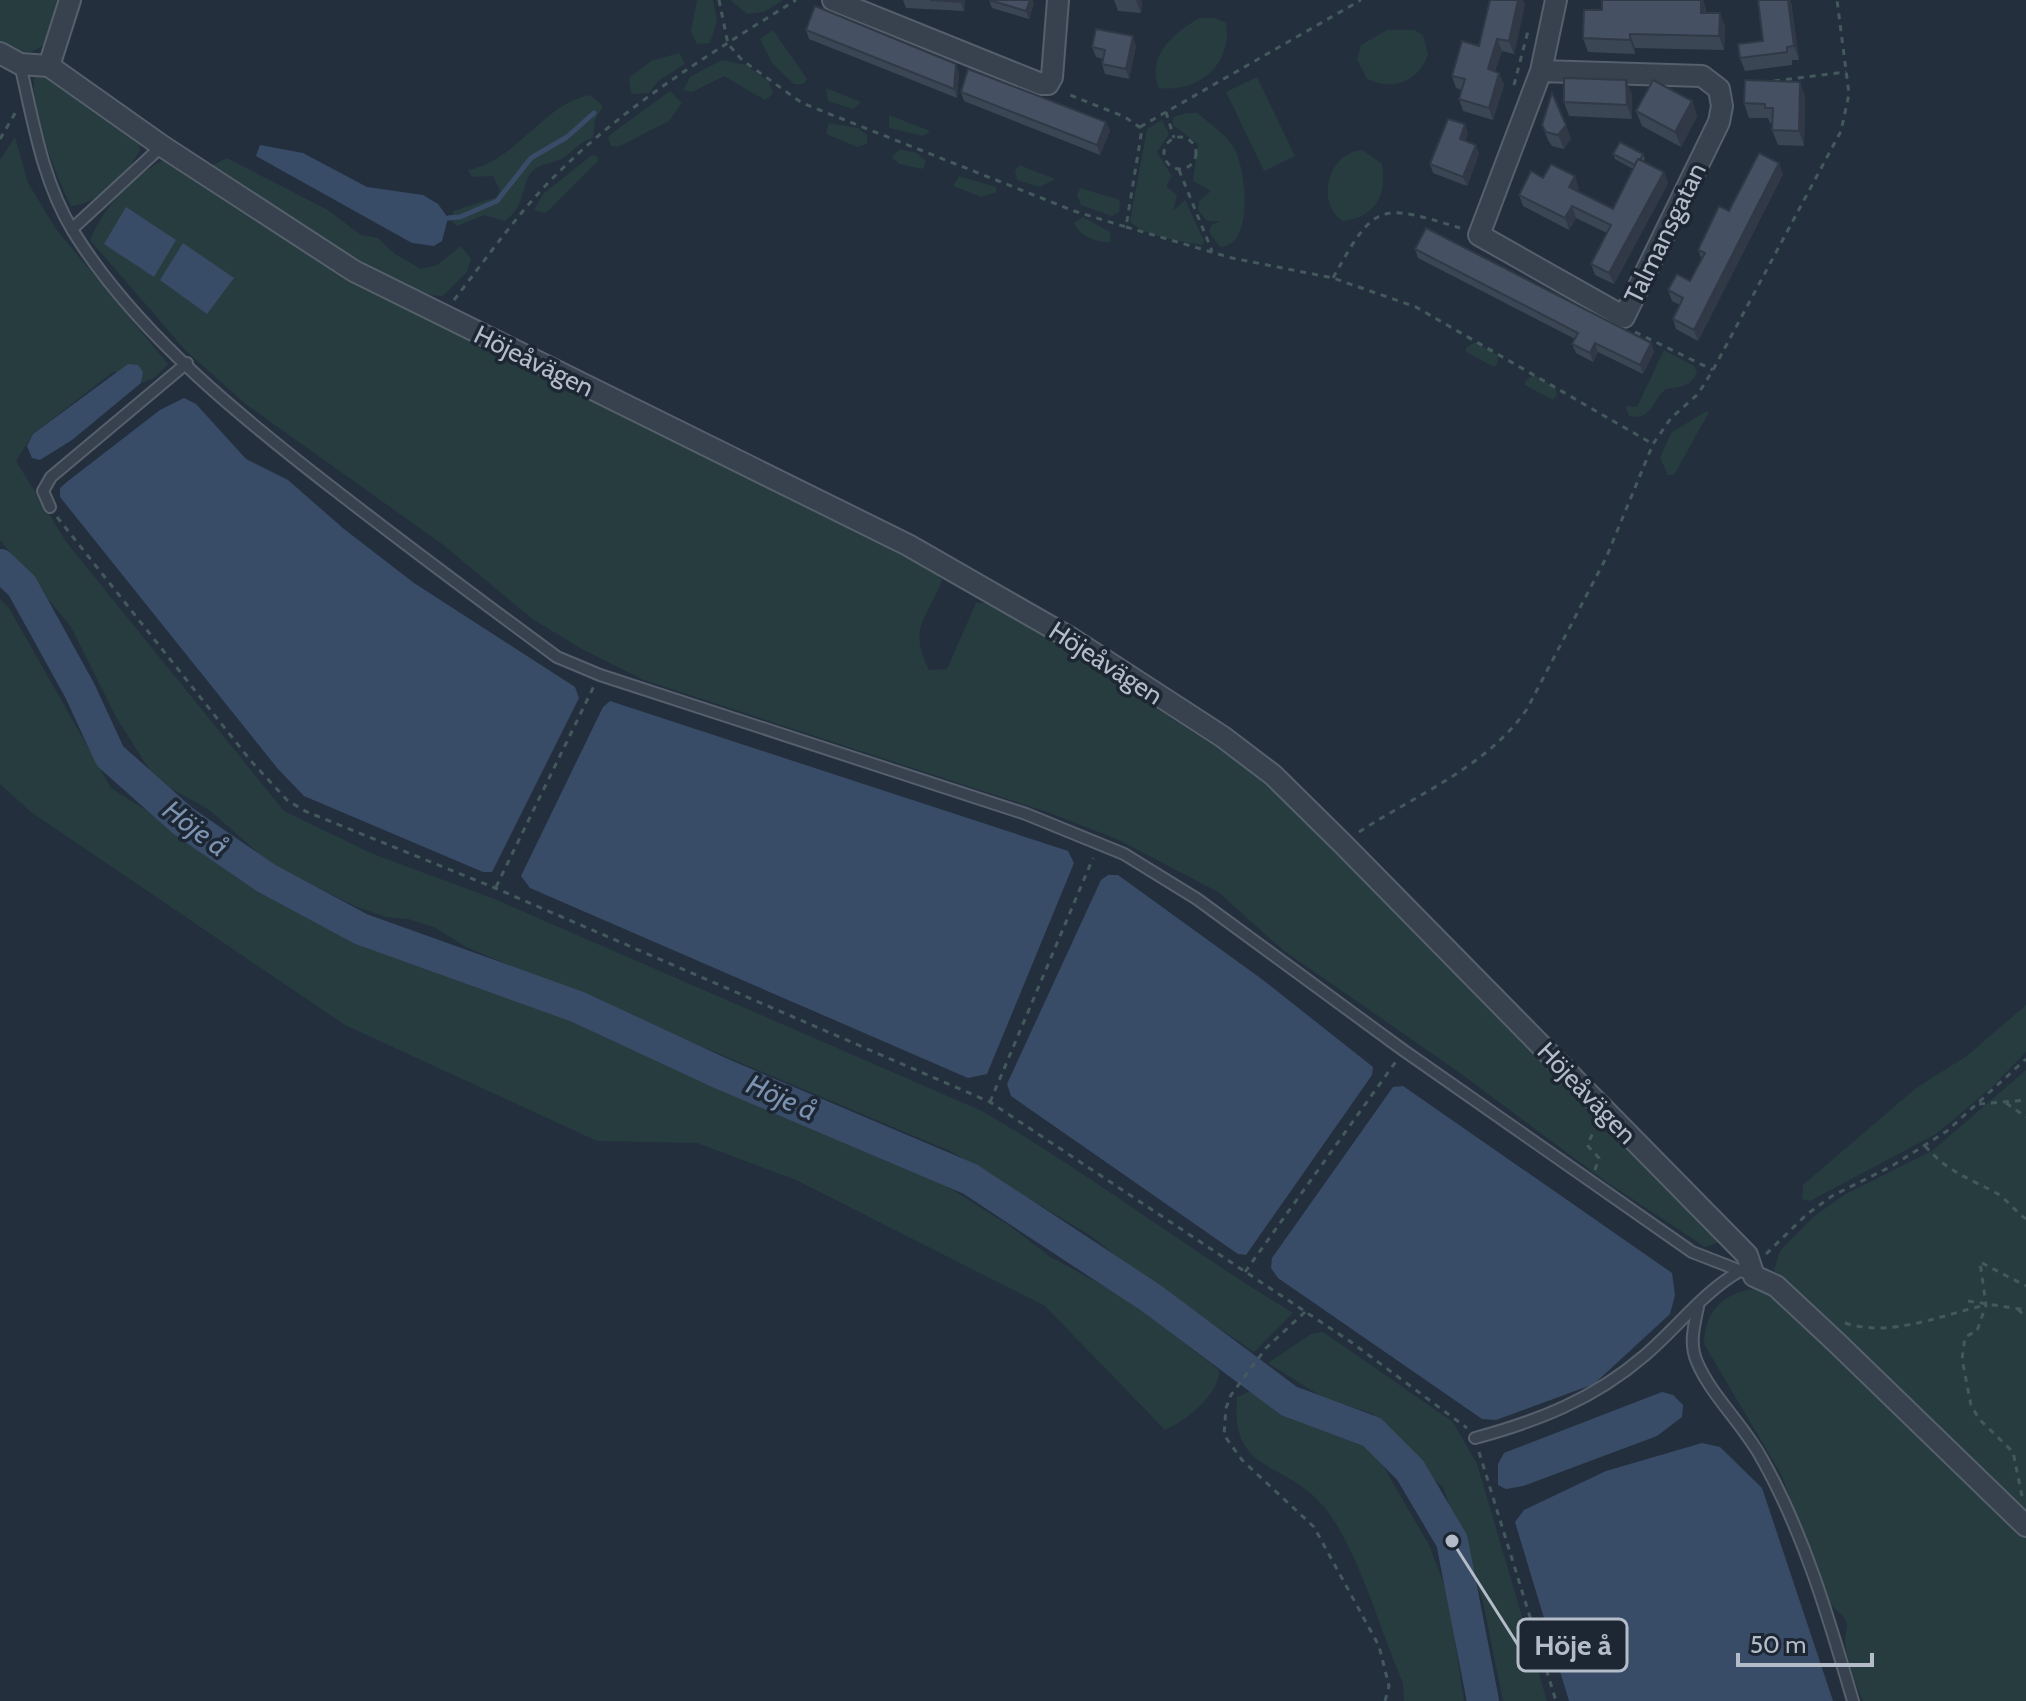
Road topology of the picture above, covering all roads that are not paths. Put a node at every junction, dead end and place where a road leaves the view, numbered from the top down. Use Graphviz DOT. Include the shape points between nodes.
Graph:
graph roads {
  1 [pos="70,0"];
  2 [pos="833,0"];
  3 [pos="1058,0"];
  4 [pos="1556,0"];
  5 [pos="0,53"];
  6 [pos="20,64"];
  7 [pos="49,66"];
  8 [pos="1541,71"];
  9 [pos="162,146"];
  10 [pos="72,229"];
  11 [pos="187,363"];
  12 [pos="50,507"];
  13 [pos="1747,1274"];
  14 [pos="1698,1307"];
  15 [pos="1475,1438"];
  16 [pos="2026,1526"];
  17 [pos="1853,1701"];
  1 -- 7 [label="street"];
  2 -- 3 [label="street" via="1048,84"];
  4 -- 8 [label="street"];
  5 -- 6 [label="street"];
  6 -- 7 [label="street"];
  6 -- 10 [label="lane" via="50,183"];
  7 -- 9 [label="street, Höjeåvägen"];
  8 -- 8 [label="street, Talmansgatan" via="1702,76 1719,89 1719,122 1624,317 1479,235"];
  9 -- 10 [label="lane"];
  9 -- 13 [label="street, Höjeåvägen" via="354,271 908,545 1059,631 1223,737 1273,775 1343,844 1747,1255"];
  10 -- 11 [label="lane" via="101,271"];
  11 -- 12 [label="lane" via="51,477 43,491"];
  11 -- 13 [label="lane" via="245,420 557,657 1026,814 1124,854 1197,899 1692,1252"];
  13 -- 14 [label="lane" via="1719,1283"];
  13 -- 16 [label="street, Höjeåvägen" via="1776,1286"];
  14 -- 15 [label="lane" via="1596,1393"];
  14 -- 17 [label="lane" via="1691,1343 1697,1363 1761,1457 1788,1510"];
}
